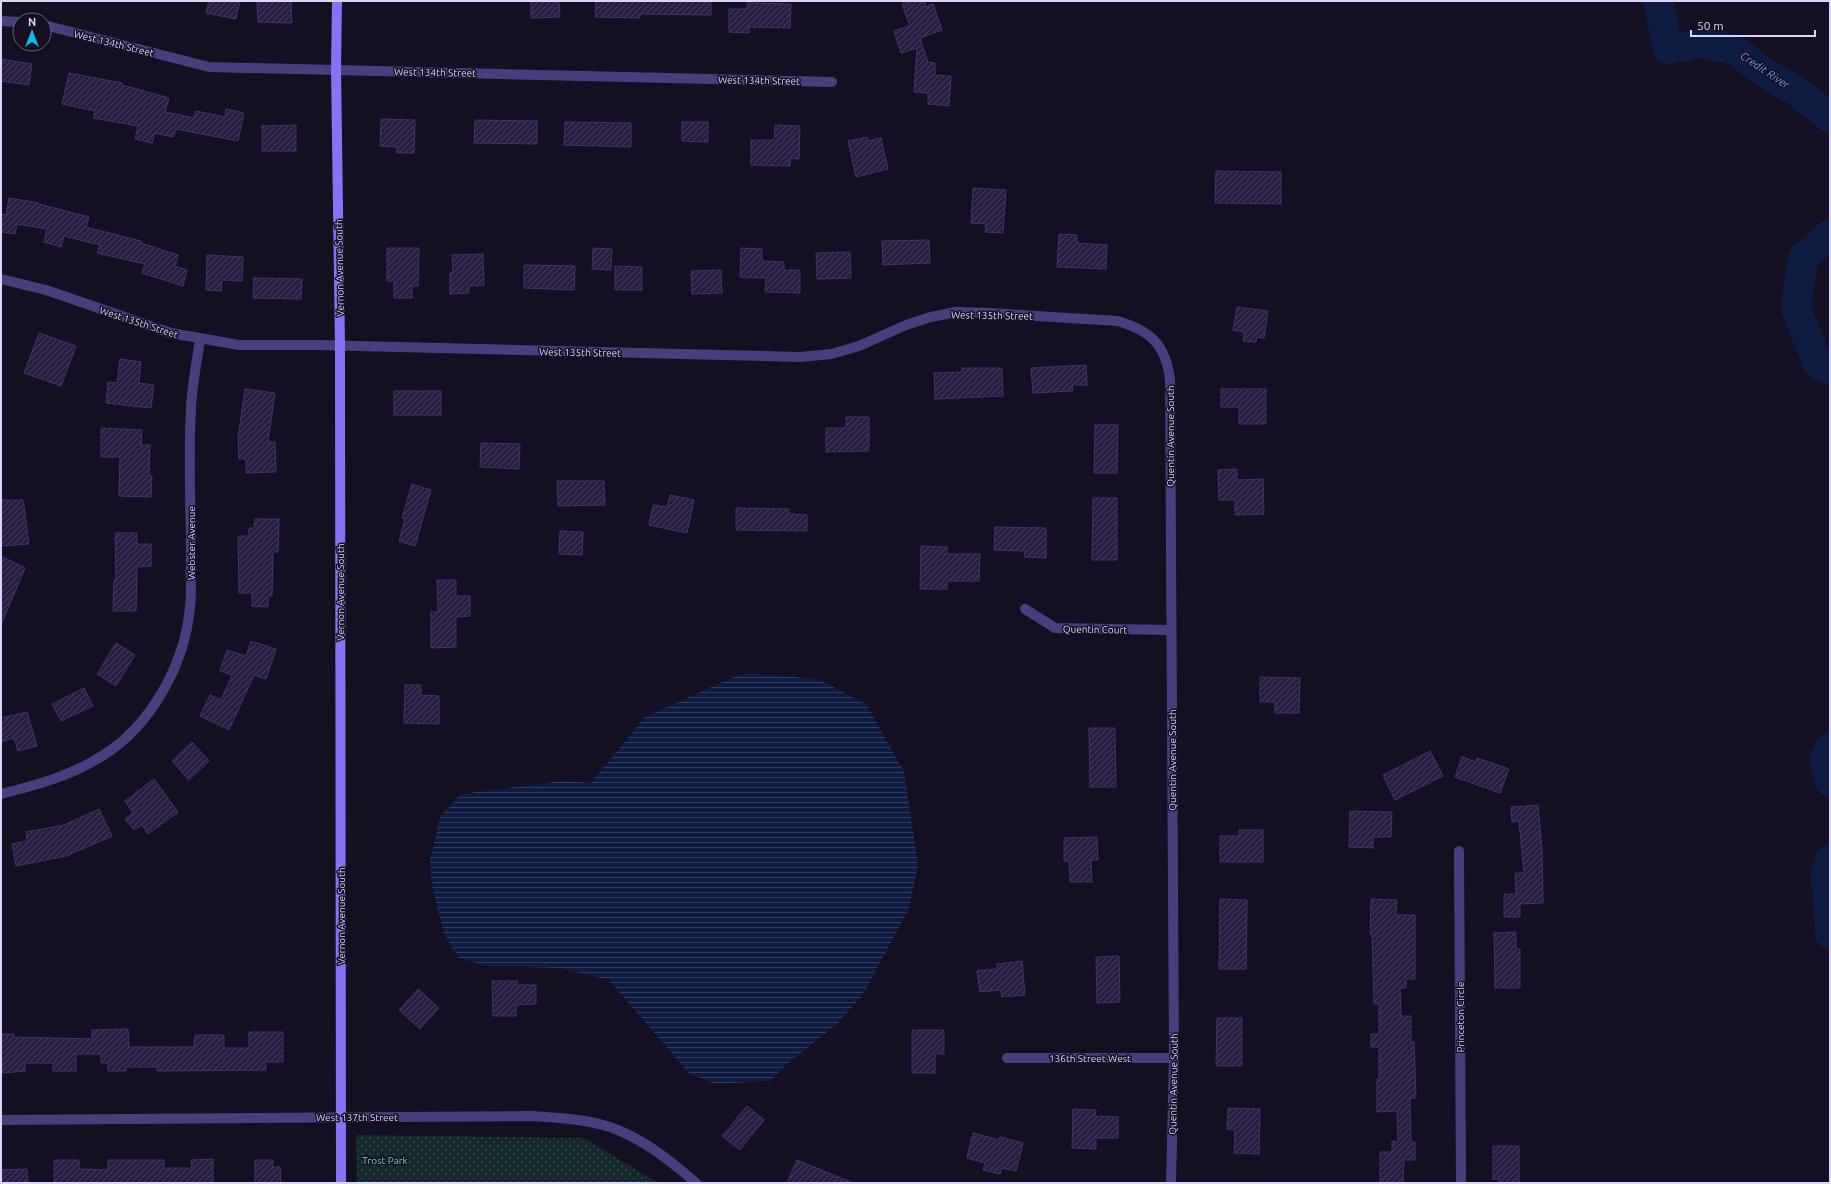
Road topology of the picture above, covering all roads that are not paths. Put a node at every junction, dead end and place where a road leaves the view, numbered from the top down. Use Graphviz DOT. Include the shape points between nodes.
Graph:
graph roads {
  1 [pos="337,1"];
  2 [pos="1,21"];
  3 [pos="12,22"];
  4 [pos="52,27"];
  5 [pos="336,69"];
  6 [pos="832,82"];
  7 [pos="1,279"];
  8 [pos="200,339"];
  9 [pos="1155,340"];
  10 [pos="340,346"];
  11 [pos="1024,609"];
  12 [pos="1171,630"];
  13 [pos="1,794"];
  14 [pos="1459,851"];
  15 [pos="1007,1058"];
  16 [pos="1174,1058"];
  17 [pos="341,1117"];
  18 [pos="1,1120"];
  19 [pos="341,1183"];
  20 [pos="696,1183"];
  21 [pos="1171,1183"];
  22 [pos="1461,1183"];
  1 -- 5 [label="street, Vernon Avenue South"];
  2 -- 3 [label="street"];
  4 -- 5 [label="street, West 134th Street" via="209,67"];
  5 -- 6 [label="street, West 134th Street"];
  5 -- 10 [label="street, Vernon Avenue South"];
  7 -- 8 [label="street, West 135th Street" via="46,290 171,333"];
  8 -- 10 [label="street, West 135th Street" via="239,346"];
  8 -- 13 [label="street, Webster Avenue" via="191,407 190,608 182,646 169,678 151,709 131,733 104,756 53,780"];
  9 -- 10 [label="street, West 135th Street" via="1146,332 1118,321 956,312 906,325 859,346 831,354 800,357"];
  9 -- 12 [label="street, Quentin Avenue South" via="1168,364 1170,380"];
  10 -- 17 [label="street, Vernon Avenue South"];
  11 -- 12 [label="street, Quentin Court" via="1054,628"];
  12 -- 16 [label="street, Quentin Avenue South"];
  14 -- 22 [label="street, Princeton Circle"];
  15 -- 16 [label="street, 136th Street West"];
  16 -- 21 [label="street, Quentin Avenue South"];
  17 -- 18 [label="street, West 137th Street"];
  17 -- 19 [label="street, Vernon Avenue South"];
  17 -- 20 [label="street, West 137th Street" via="530,1116 593,1123 617,1130 642,1142 668,1159"];
}
